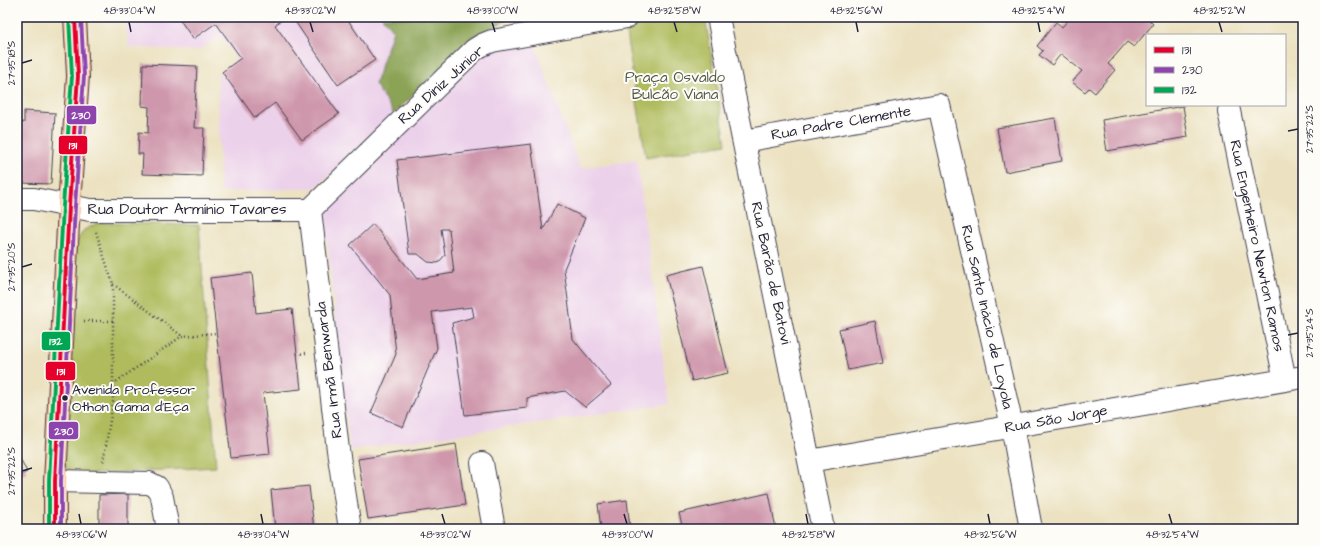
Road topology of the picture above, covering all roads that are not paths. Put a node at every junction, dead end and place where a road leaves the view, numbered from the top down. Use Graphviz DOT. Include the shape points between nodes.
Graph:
graph roads {
  1 [pos="75,17"];
  2 [pos="627,17"];
  3 [pos="718,17"];
  4 [pos="939,105"];
  5 [pos="1230,111"];
  6 [pos="744,141"];
  7 [pos="17,199"];
  8 [pos="79,208"];
  9 [pos="310,210"];
  10 [pos="1294,378"];
  11 [pos="1012,426"];
  12 [pos="809,461"];
  13 [pos="482,463"];
  14 [pos="55,481"];
  15 [pos="55,529"];
  16 [pos="168,529"];
  17 [pos="350,529"];
  18 [pos="494,529"];
  19 [pos="823,529"];
  20 [pos="1031,529"];
  1 -- 8 [label="main road"];
  2 -- 9 [label="street, Rua Diniz Júnior" via="492,41 482,45 439,83"];
  3 -- 6 [label="street, Rua Barão de Batovi"];
  4 -- 6 [label="street, Rua Padre Clemente"];
  4 -- 11 [label="street, Rua Santo Inácio de Loyola"];
  5 -- 10 [label="street, Rua Engenheiro Newton Ramos"];
  6 -- 12 [label="street, Rua Barão de Batovi"];
  7 -- 8 [label="street, Rua Doutor Armínio Tavares" via="34,199"];
  8 -- 9 [label="street, Rua Doutor Armínio Tavares"];
  8 -- 14 [label="main road" via="63,321"];
  9 -- 17 [label="street, Rua Irmã Benwarda" via="338,450"];
  10 -- 11 [label="street, Rua São Jorge"];
  11 -- 12 [label="street, Rua São Jorge"];
  11 -- 20 [label="street, Rua Santo Inácio de Loyola"];
  12 -- 19 [label="street, Rua Barão de Batovi"];
  13 -- 18 [label="street"];
  14 -- 15 [label="main road"];
  14 -- 16 [label="street" via="149,483 157,487 162,497"];
}
